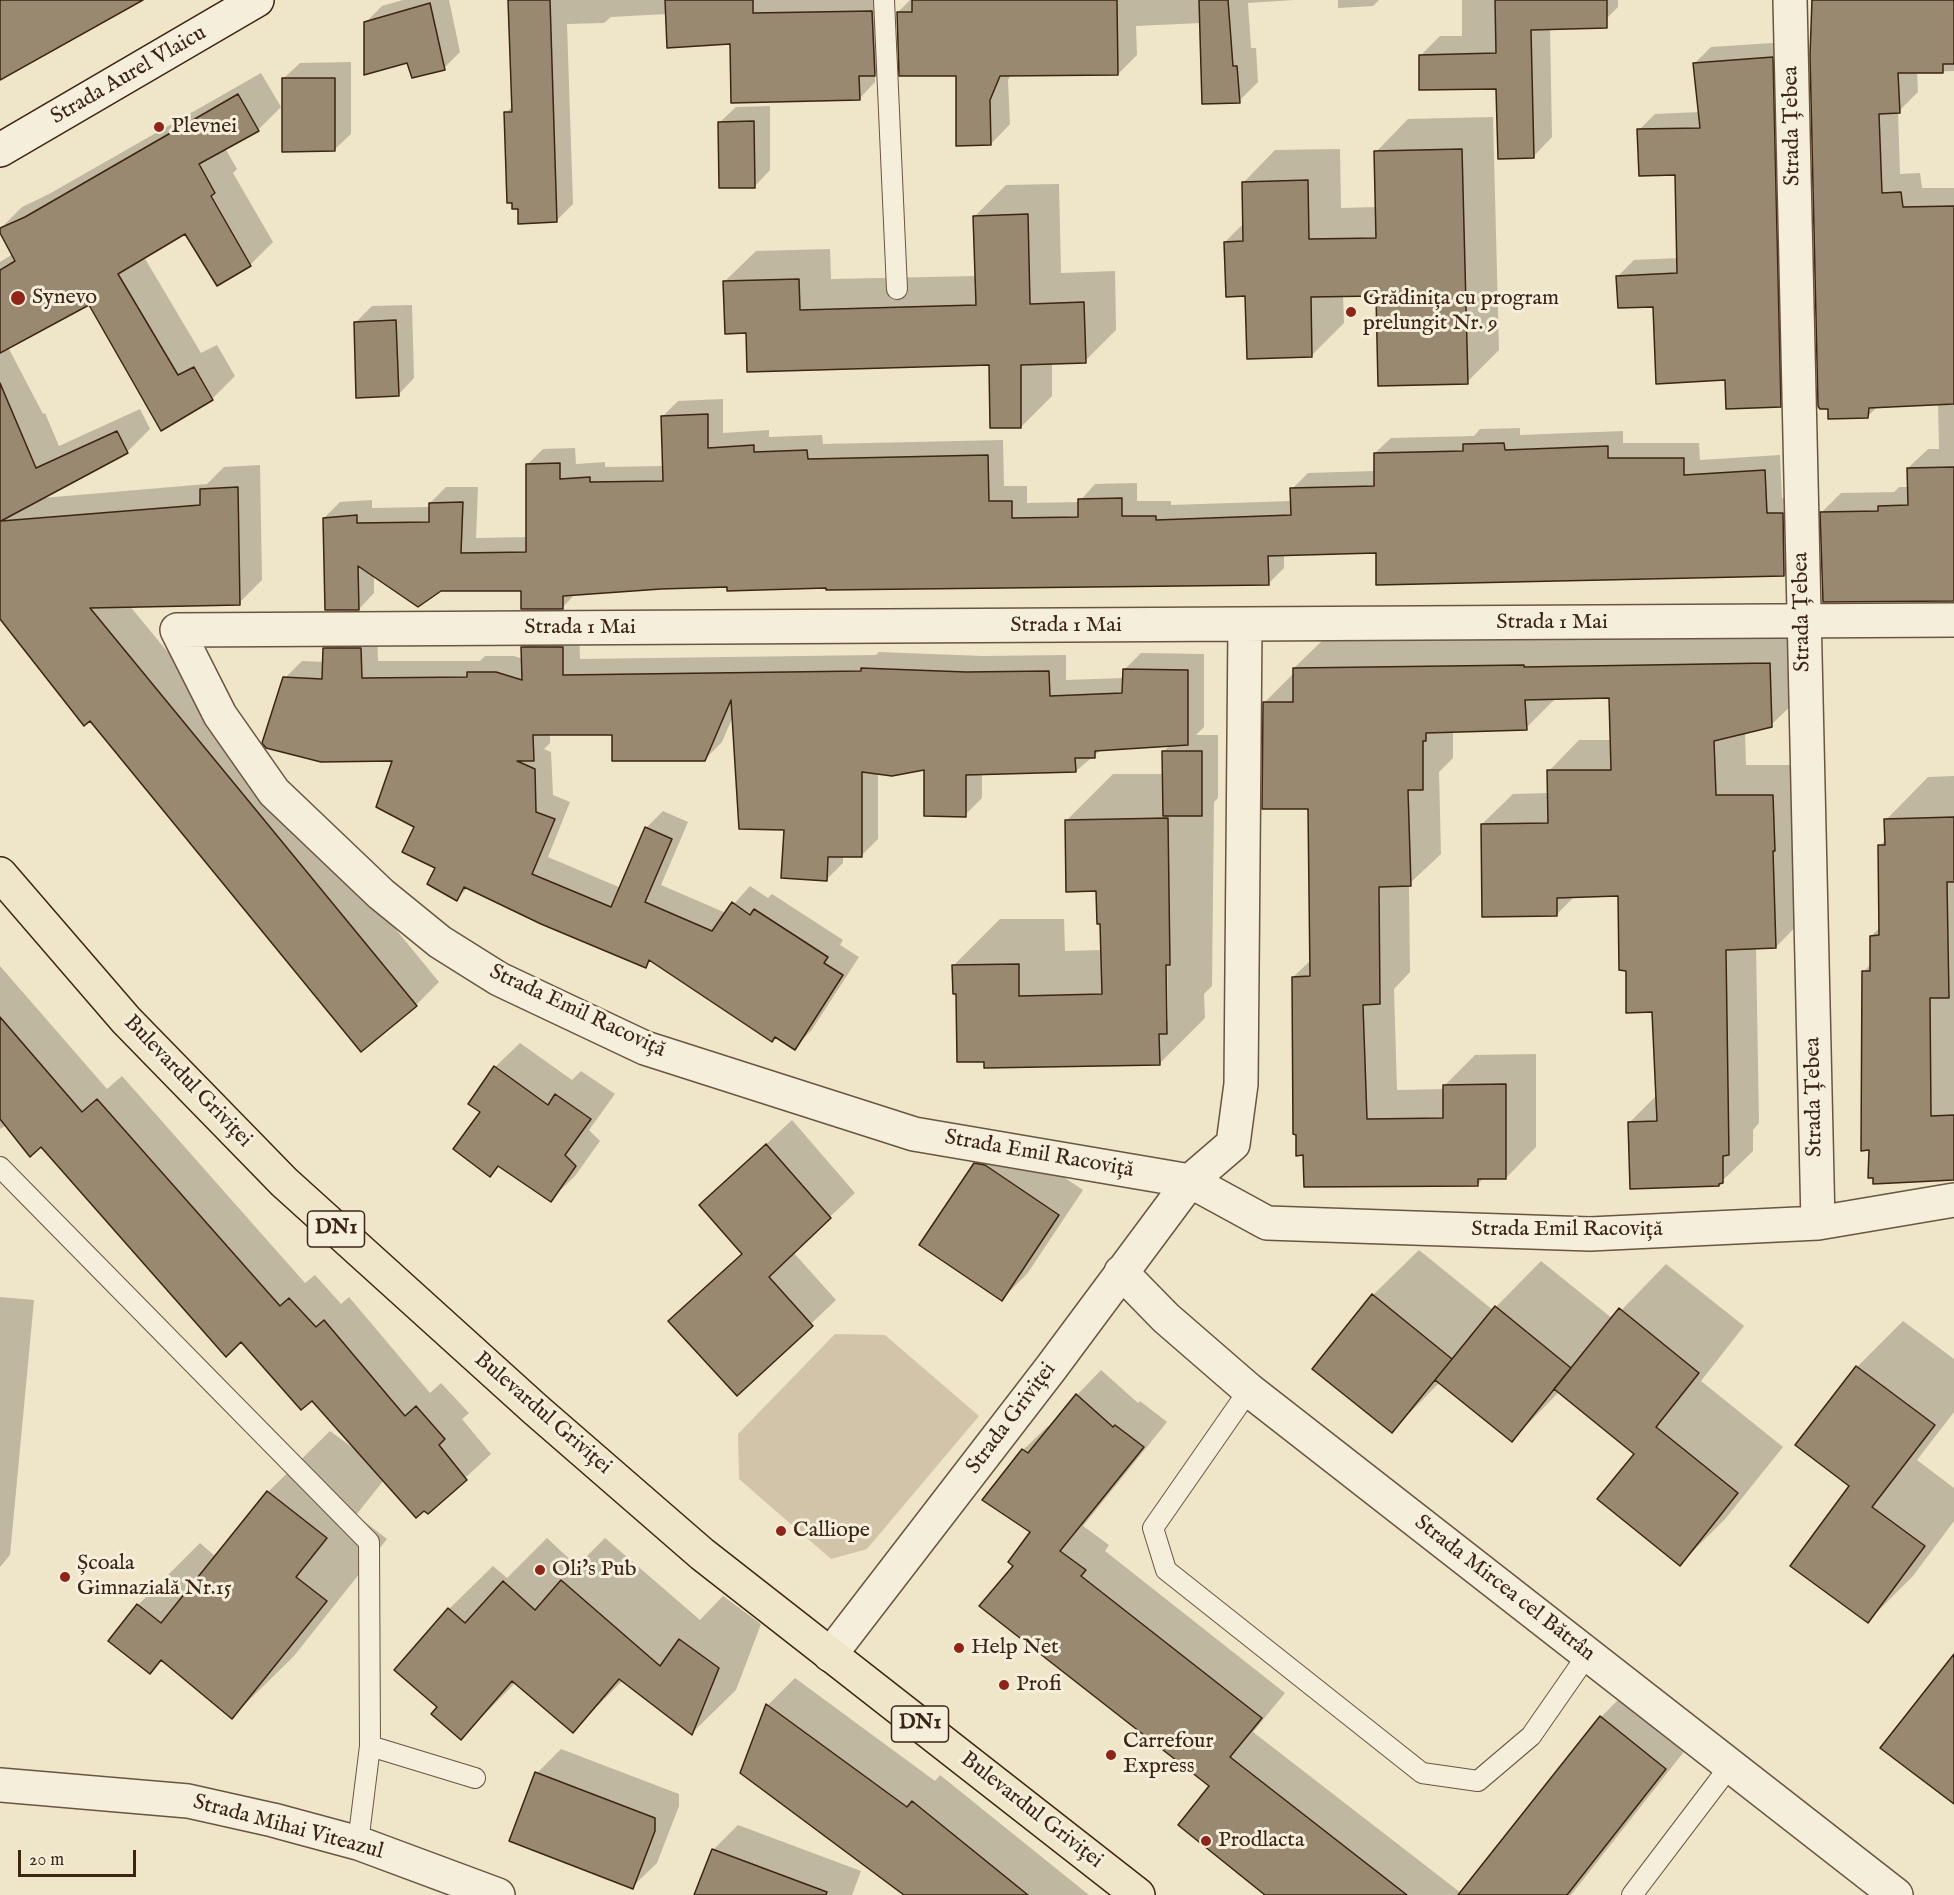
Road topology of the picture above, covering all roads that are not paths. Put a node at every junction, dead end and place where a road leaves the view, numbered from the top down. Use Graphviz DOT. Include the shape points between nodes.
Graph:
graph roads {
  1 [pos="257,0"];
  2 [pos="884,0"];
  3 [pos="1790,0"];
  4 [pos="0,150"];
  5 [pos="897,289"];
  6 [pos="1954,620"];
  7 [pos="1803,622"];
  8 [pos="1245,625"];
  9 [pos="177,630"];
  10 [pos="0,874"];
  11 [pos="0,1167"];
  12 [pos="1190,1181"];
  13 [pos="1954,1200"];
  14 [pos="1818,1223"];
  15 [pos="1121,1272"];
  16 [pos="1249,1390"];
  17 [pos="1588,1654"];
  18 [pos="830,1655"];
  19 [pos="370,1746"];
  20 [pos="1730,1766"];
  21 [pos="475,1778"];
  22 [pos="0,1785"];
  23 [pos="358,1843"];
  24 [pos="498,1895"];
  25 [pos="1138,1895"];
  26 [pos="1632,1895"];
  27 [pos="1896,1895"];
  1 -- 4 [label="street, Strada Aurel Vlaicu"];
  2 -- 5 [label="lane"];
  3 -- 7 [label="street, Strada Țebea"];
  6 -- 7 [label="street, Strada 1 Mai"];
  7 -- 8 [label="street, Strada 1 Mai"];
  7 -- 14 [label="street, Strada Țebea"];
  8 -- 9 [label="street, Strada 1 Mai"];
  8 -- 12 [label="street" via="1241,1084 1233,1144"];
  9 -- 12 [label="street, Strada Emil Racoviță" via="220,714 274,792 389,901 440,942 499,979 645,1048 914,1134"];
  10 -- 18 [label="main road, Bulevardul Griviței / DN1" via="126,1020 284,1182 702,1554"];
  11 -- 19 [label="lane" via="369,1542"];
  12 -- 14 [label="street, Strada Emil Racoviță" via="1267,1223 1590,1234"];
  12 -- 15 [label="street, Strada Griviței"];
  13 -- 14 [label="street, Strada Emil Racoviță"];
  15 -- 16 [label="street, Strada Mircea cel Bătrân" via="1166,1318"];
  15 -- 18 [label="street, Strada Griviței"];
  16 -- 17 [label="street, Strada Mircea cel Bătrân"];
  16 -- 17 [label="lane" via="1153,1527 1166,1570 1422,1773 1478,1781 1531,1736"];
  17 -- 20 [label="street, Strada Mircea cel Bătrân"];
  18 -- 25 [label="main road, Bulevardul Griviței / DN1"];
  19 -- 21 [label="lane"];
  19 -- 23 [label="lane"];
  20 -- 26 [label="lane"];
  20 -- 27 [label="street, Strada Mircea cel Bătrân"];
  22 -- 23 [label="street, Strada Mihai Viteazul" via="188,1801"];
  23 -- 24 [label="street, Strada Mihai Viteazul"];
}
